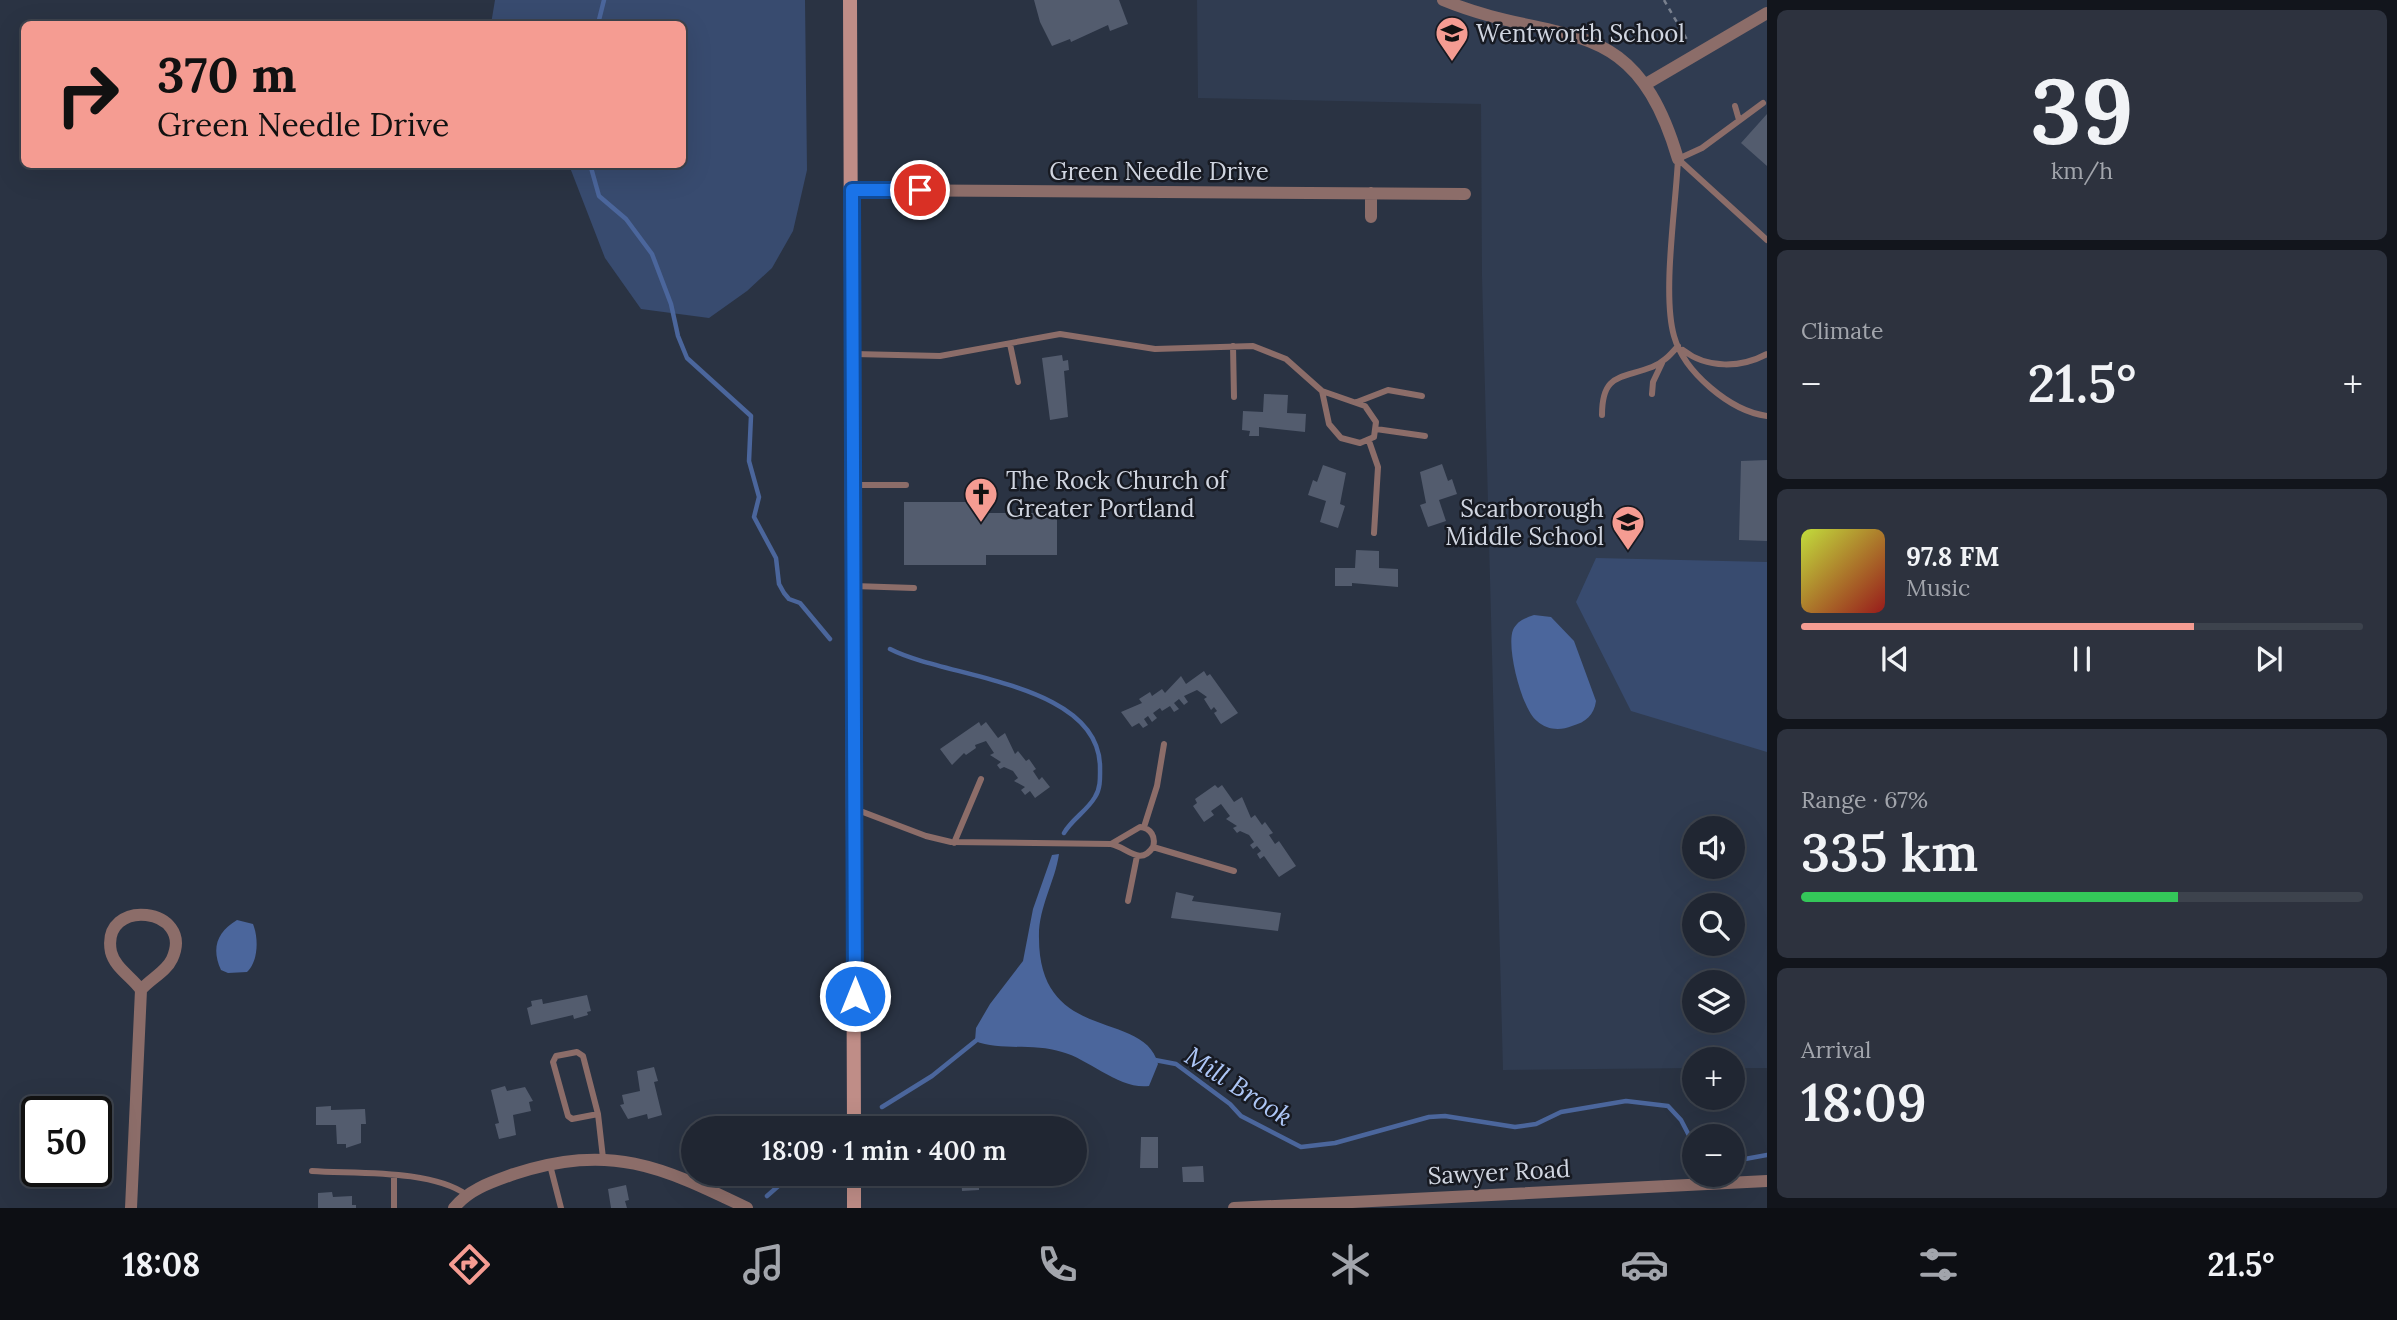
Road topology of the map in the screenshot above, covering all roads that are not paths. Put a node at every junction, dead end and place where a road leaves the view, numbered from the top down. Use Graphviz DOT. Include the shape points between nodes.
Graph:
graph roads {
  1 [pos="850,0"];
  2 [pos="1443,0"];
  3 [pos="1767,13"];
  4 [pos="1646,84"];
  5 [pos="1763,103"];
  6 [pos="1735,106"];
  7 [pos="1739,120"];
  8 [pos="1678,159"];
  9 [pos="852,190"];
  10 [pos="1371,194"];
  11 [pos="1465,194"];
  12 [pos="1371,217"];
  13 [pos="1767,240"];
  14 [pos="1010,344"];
  15 [pos="1233,346"];
  16 [pos="1678,346"];
  17 [pos="854,354"];
  18 [pos="1767,354"];
  19 [pos="1663,361"];
  20 [pos="1018,382"];
  21 [pos="1322,391"];
  22 [pos="1651,394"];
  23 [pos="1422,396"];
  24 [pos="1234,397"];
  25 [pos="1357,402"];
  26 [pos="1602,415"];
  27 [pos="1767,416"];
  28 [pos="1376,429"];
  29 [pos="1425,436"];
  30 [pos="1368,441"];
  31 [pos="854,485"];
  32 [pos="906,485"];
  33 [pos="1374,533"];
  34 [pos="854,586"];
  35 [pos="914,588"];
  36 [pos="1164,744"];
  37 [pos="981,779"];
  38 [pos="855,810"];
  39 [pos="1144,827"];
  40 [pos="954,843"];
  41 [pos="1111,844"];
  42 [pos="1153,847"];
  43 [pos="1137,856"];
  44 [pos="1234,871"];
  45 [pos="1128,901"];
  46 [pos="141,990"];
  47 [pos="598,1114"];
  48 [pos="854,1116"];
  49 [pos="603,1158"];
  50 [pos="550,1165"];
  51 [pos="312,1171"];
  52 [pos="394,1177"];
  53 [pos="1767,1181"];
  54 [pos="854,1186"];
  55 [pos="467,1195"];
  56 [pos="131,1208"];
  57 [pos="394,1208"];
  58 [pos="454,1208"];
  59 [pos="561,1208"];
  60 [pos="747,1208"];
  61 [pos="854,1208"];
  62 [pos="1234,1208"];
  1 -- 9 [label="main road"];
  2 -- 4 [label="street" via="1584,39 1619,58"];
  3 -- 4 [label="street"];
  4 -- 8 [label="street" via="1662,112"];
  5 -- 7 [label="lane"];
  6 -- 7 [label="lane"];
  7 -- 8 [label="lane" via="1702,148"];
  8 -- 13 [label="lane"];
  8 -- 16 [label="lane" via="1670,302"];
  9 -- 10 [label="street, Green Needle Drive"];
  9 -- 17 [label="main road"];
  10 -- 11 [label="street, Green Needle Drive"];
  10 -- 12 [label="street"];
  14 -- 15 [label="lane" via="1073,334 1155,349"];
  14 -- 17 [label="lane" via="940,356"];
  14 -- 20 [label="lane"];
  15 -- 21 [label="lane" via="1274,352"];
  15 -- 24 [label="lane"];
  16 -- 18 [label="lane" via="1691,357 1713,364 1739,363"];
  16 -- 19 [label="lane"];
  16 -- 27 [label="lane" via="1719,396 1747,412"];
  17 -- 31 [label="main road"];
  19 -- 22 [label="lane"];
  19 -- 26 [label="lane" via="1609,384"];
  21 -- 25 [label="lane"];
  21 -- 30 [label="lane" via="1334,432 1353,443"];
  23 -- 25 [label="lane" via="1388,390"];
  25 -- 28 [label="lane" via="1374,415"];
  28 -- 29 [label="lane"];
  28 -- 30 [label="lane"];
  30 -- 33 [label="lane" via="1378,467"];
  31 -- 32 [label="lane"];
  31 -- 34 [label="main road"];
  34 -- 35 [label="lane"];
  34 -- 38 [label="main road"];
  36 -- 39 [label="lane"];
  37 -- 40 [label="lane"];
  38 -- 40 [label="lane"];
  38 -- 48 [label="main road"];
  39 -- 41 [label="lane" via="1133,828"];
  39 -- 42 [label="lane" via="1154,837"];
  40 -- 41 [label="lane"];
  41 -- 43 [label="lane"];
  42 -- 43 [label="lane" via="1147,855"];
  42 -- 44 [label="lane"];
  43 -- 45 [label="lane"];
  46 -- 46 [label="street" via="168,966 175,947 162,920 142,914 122,921 111,939 114,960"];
  46 -- 56 [label="street"];
  47 -- 47 [label="lane" via="583,1056 577,1052 556,1056 568,1116"];
  47 -- 49 [label="lane"];
  49 -- 50 [label="street"];
  49 -- 60 [label="street" via="659,1171"];
  50 -- 55 [label="street" via="495,1181"];
  50 -- 59 [label="lane"];
  51 -- 52 [label="lane"];
  52 -- 55 [label="lane" via="448,1183"];
  52 -- 57 [label="lane"];
  53 -- 62 [label="street, Sawyer Road"];
  54 -- 61 [label="main road"];
  55 -- 58 [label="street"];
}
